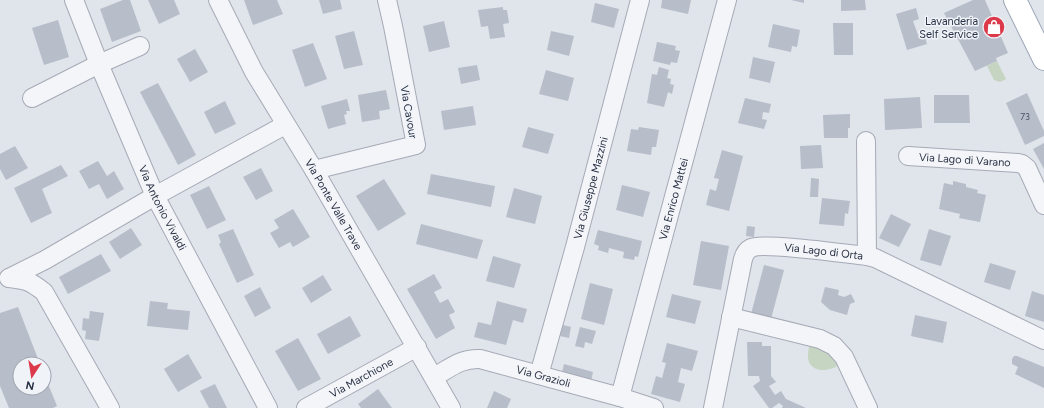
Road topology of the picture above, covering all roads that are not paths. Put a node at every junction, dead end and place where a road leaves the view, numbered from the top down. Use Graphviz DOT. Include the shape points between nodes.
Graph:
graph roads {
  1 [pos="74,0"];
  2 [pos="218,0"];
  3 [pos="387,0"];
  4 [pos="640,0"];
  5 [pos="727,0"];
  6 [pos="1015,0"];
  7 [pos="140,46"];
  8 [pos="1044,59"];
  9 [pos="99,64"];
  10 [pos="32,98"];
  11 [pos="286,125"];
  12 [pos="866,141"];
  13 [pos="908,156"];
  14 [pos="314,170"];
  15 [pos="155,196"];
  16 [pos="1044,205"];
  17 [pos="867,256"];
  18 [pos="731,317"];
  19 [pos="1044,340"];
  20 [pos="417,347"];
  21 [pos="462,360"];
  22 [pos="539,375"];
  23 [pos="434,377"];
  24 [pos="620,397"];
  25 [pos="448,402"];
  26 [pos="110,408"];
  27 [pos="268,408"];
  28 [pos="306,408"];
  29 [pos="654,408"];
  30 [pos="713,408"];
  31 [pos="868,408"];
  1 -- 9 [label="street, Via Antonio Vivaldi"];
  2 -- 11 [label="street, Via Ponte Valle Trave" via="254,72"];
  3 -- 14 [label="street, Via Cavour" via="416,145"];
  4 -- 22 [label="street, Via Giuseppe Mazzini"];
  5 -- 24 [label="street, Via Enrico Mattei"];
  6 -- 8 [label="main road"];
  7 -- 9 [label="street"];
  9 -- 10 [label="street"];
  9 -- 15 [label="street, Via Antonio Vivaldi"];
  11 -- 14 [label="street, Via Ponte Valle Trave"];
  11 -- 15 [label="street"];
  12 -- 17 [label="street"];
  13 -- 16 [label="street, Via Lago di Varano" via="1018,162 1027,168"];
  14 -- 20 [label="street, Via Ponte Valle Trave"];
  15 -- 26 [label="street" via="9,278 25,280 44,292"];
  15 -- 27 [label="street, Via Antonio Vivaldi"];
  17 -- 18 [label="street, Via Lago di Orta" via="775,246 749,249 742,264"];
  17 -- 19 [label="street, Via Lago di Orta"];
  18 -- 30 [label="street, Via Lago di Orta"];
  18 -- 31 [label="street" via="828,342 844,357"];
  20 -- 23 [label="street, Via Ponte Valle Trave"];
  20 -- 28 [label="street, Via Marchione"];
  21 -- 22 [label="street, Via Grazioli" via="484,360"];
  21 -- 23 [label="street"];
  21 -- 25 [label="street" via="448,383"];
  22 -- 24 [label="street, Via Grazioli"];
  23 -- 25 [label="street, Via Ponte Valle Trave"];
  24 -- 29 [label="street, Via Grazioli"];
}
